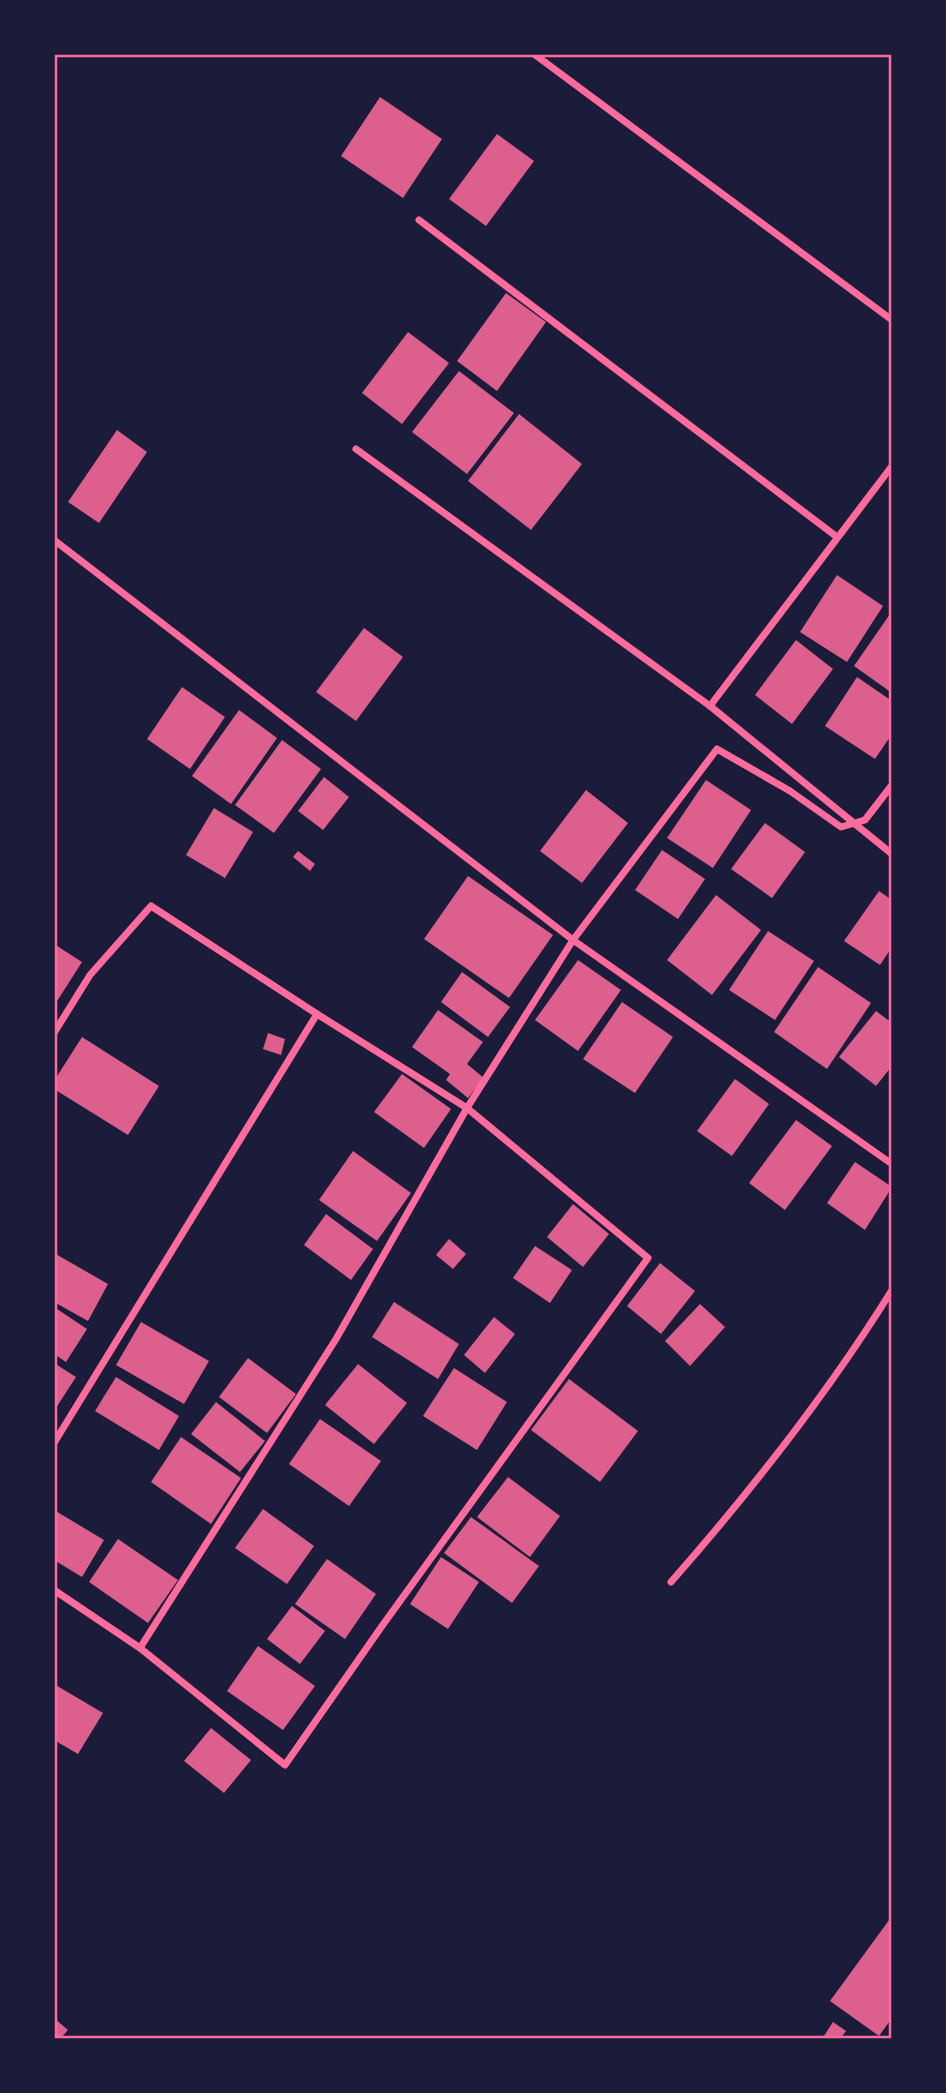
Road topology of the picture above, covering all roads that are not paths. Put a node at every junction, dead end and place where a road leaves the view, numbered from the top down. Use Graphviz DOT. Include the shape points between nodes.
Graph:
graph roads {
  1 [pos="534,54"];
  2 [pos="419,220"];
  3 [pos="892,320"];
  4 [pos="356,449"];
  5 [pos="892,466"];
  6 [pos="838,537"];
  7 [pos="54,540"];
  8 [pos="710,706"];
  9 [pos="892,785"];
  10 [pos="854,823"];
  11 [pos="892,854"];
  12 [pos="573,940"];
  13 [pos="317,1014"];
  14 [pos="54,1032"];
  15 [pos="467,1108"];
  16 [pos="892,1164"];
  17 [pos="892,1290"];
  18 [pos="54,1443"];
  19 [pos="671,1582"];
  20 [pos="54,1590"];
  21 [pos="140,1648"];
  1 -- 3 [label="street"];
  2 -- 6 [label="street"];
  4 -- 8 [label="street"];
  5 -- 6 [label="street"];
  6 -- 8 [label="street"];
  7 -- 12 [label="street"];
  8 -- 10 [label="street"];
  9 -- 10 [label="street" via="865,820"];
  10 -- 11 [label="street"];
  10 -- 12 [label="street" via="841,827 790,791 716,749"];
  12 -- 15 [label="street"];
  12 -- 16 [label="street"];
  13 -- 14 [label="street" via="151,906 90,975"];
  13 -- 15 [label="street"];
  13 -- 18 [label="street"];
  15 -- 21 [label="street" via="336,1339"];
  15 -- 21 [label="street" via="648,1258 285,1765"];
  17 -- 19 [label="street" via="754,1484"];
  20 -- 21 [label="street"];
}
